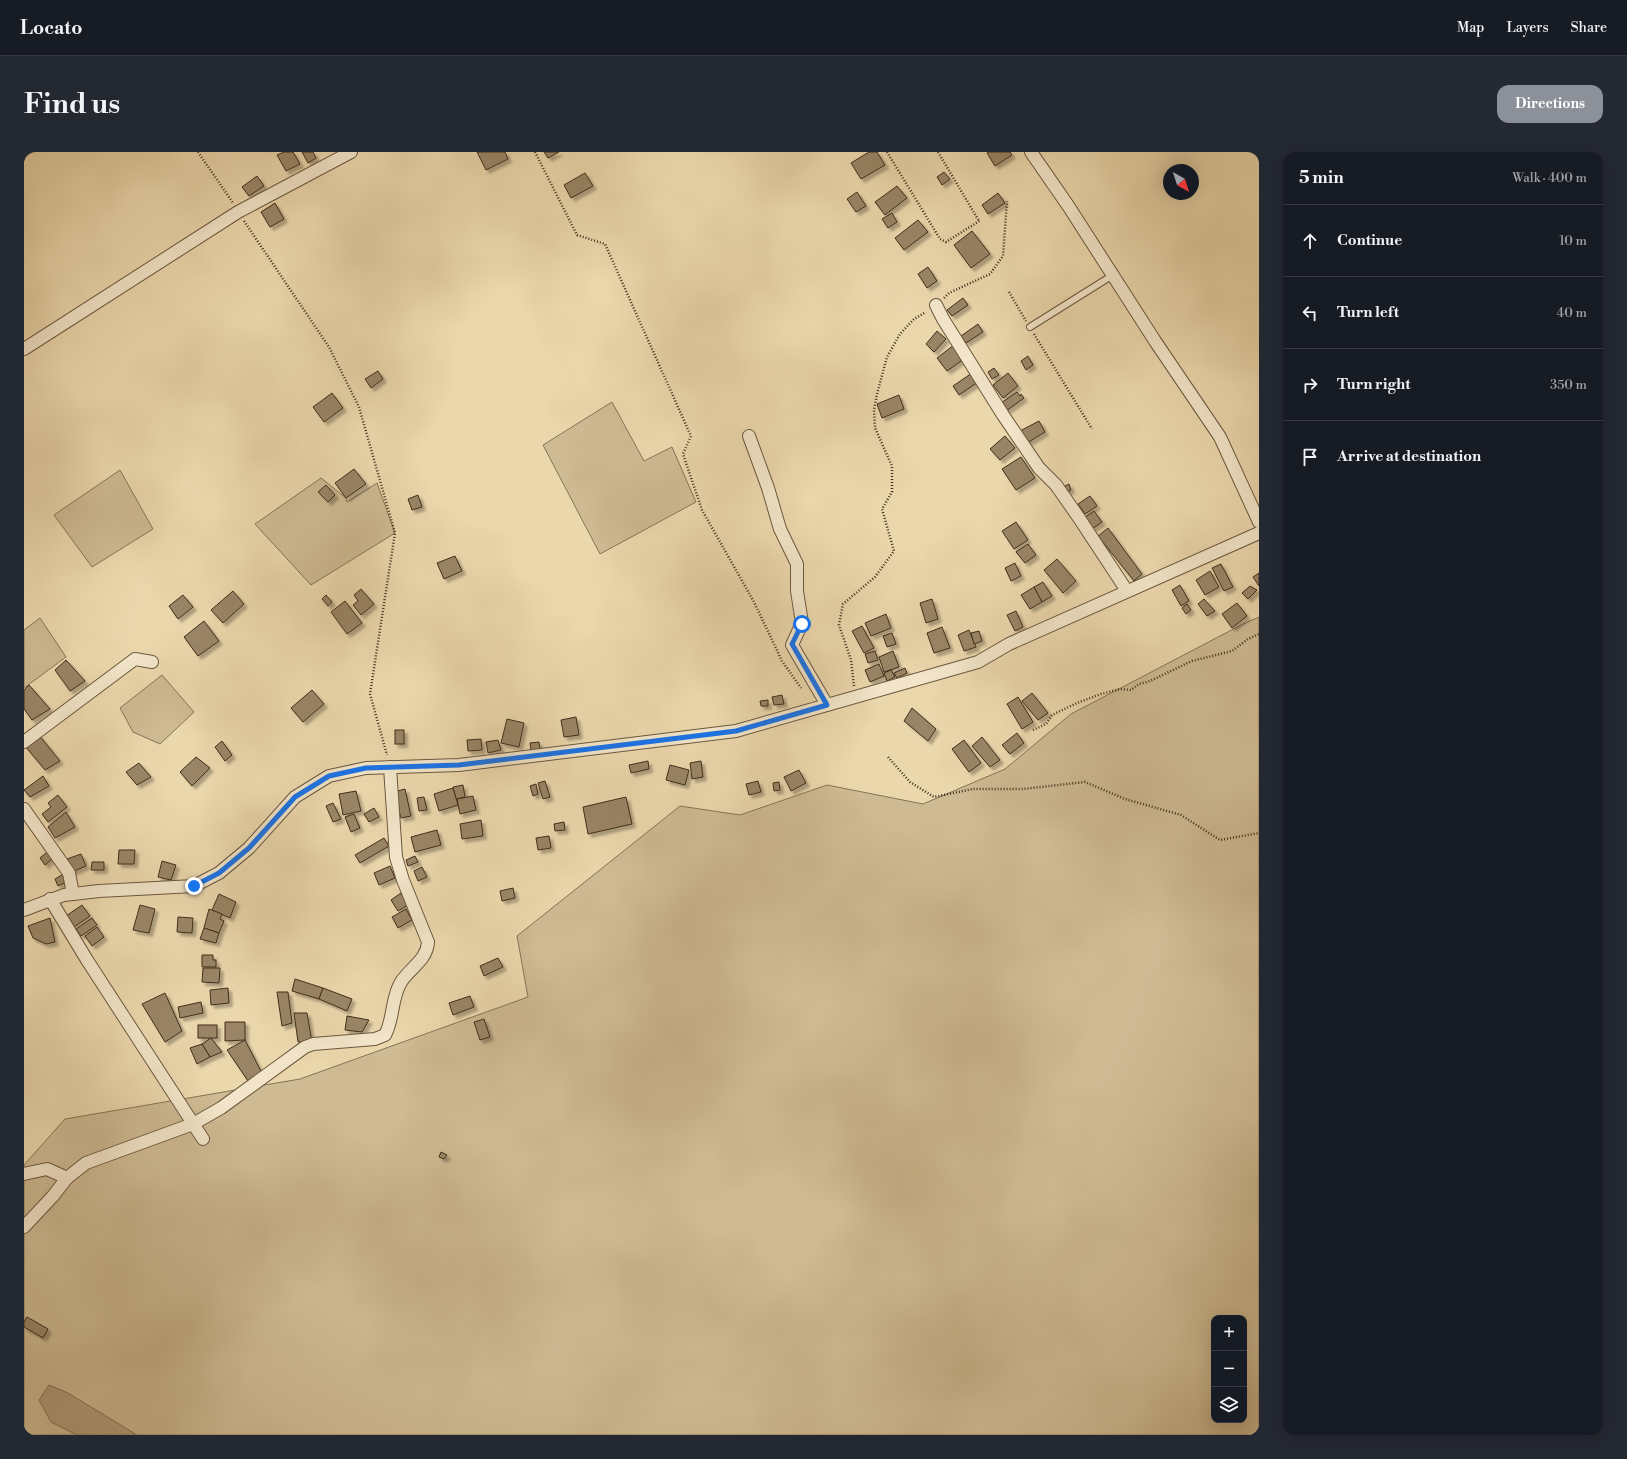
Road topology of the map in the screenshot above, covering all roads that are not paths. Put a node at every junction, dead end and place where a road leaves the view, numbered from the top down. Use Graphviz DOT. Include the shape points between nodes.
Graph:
graph roads {
  1 [pos="351,152"];
  2 [pos="1031,152"];
  3 [pos="1113,275"];
  4 [pos="936,305"];
  5 [pos="1030,327"];
  6 [pos="24,348"];
  7 [pos="749,436"];
  8 [pos="1259,522"];
  9 [pos="1259,534"];
  10 [pos="1127,591"];
  11 [pos="152,662"];
  12 [pos="827,705"];
  13 [pos="24,742"];
  14 [pos="390,767"];
  15 [pos="24,809"];
  16 [pos="73,894"];
  17 [pos="50,899"];
  18 [pos="24,910"];
  19 [pos="193,1124"];
  20 [pos="203,1139"];
  21 [pos="24,1174"];
  22 [pos="67,1178"];
  23 [pos="24,1227"];
  1 -- 6 [label="street" via="239,213"];
  2 -- 3 [label="street"];
  3 -- 5 [label="lane"];
  3 -- 8 [label="street" via="1220,437"];
  4 -- 10 [label="street" via="1003,416 1039,468 1056,485"];
  7 -- 12 [label="street" via="780,529 797,564 797,591 802,624 792,644"];
  9 -- 10 [label="street"];
  10 -- 12 [label="street" via="1009,644 978,662"];
  11 -- 13 [label="street" via="135,659"];
  12 -- 14 [label="street" via="736,731 459,765"];
  14 -- 16 [label="street" via="366,768 329,776 295,797 249,848 219,873 194,886"];
  14 -- 19 [label="street" via="396,857 428,942 423,958 401,982 385,1035 375,1039 313,1044 305,1047 221,1108"];
  15 -- 16 [label="street" via="69,873"];
  16 -- 17 [label="street"];
  17 -- 18 [label="street"];
  17 -- 19 [label="street"];
  19 -- 20 [label="street"];
  19 -- 22 [label="street" via="86,1163"];
  21 -- 22 [label="street" via="47,1169"];
  22 -- 23 [label="street"];
}
